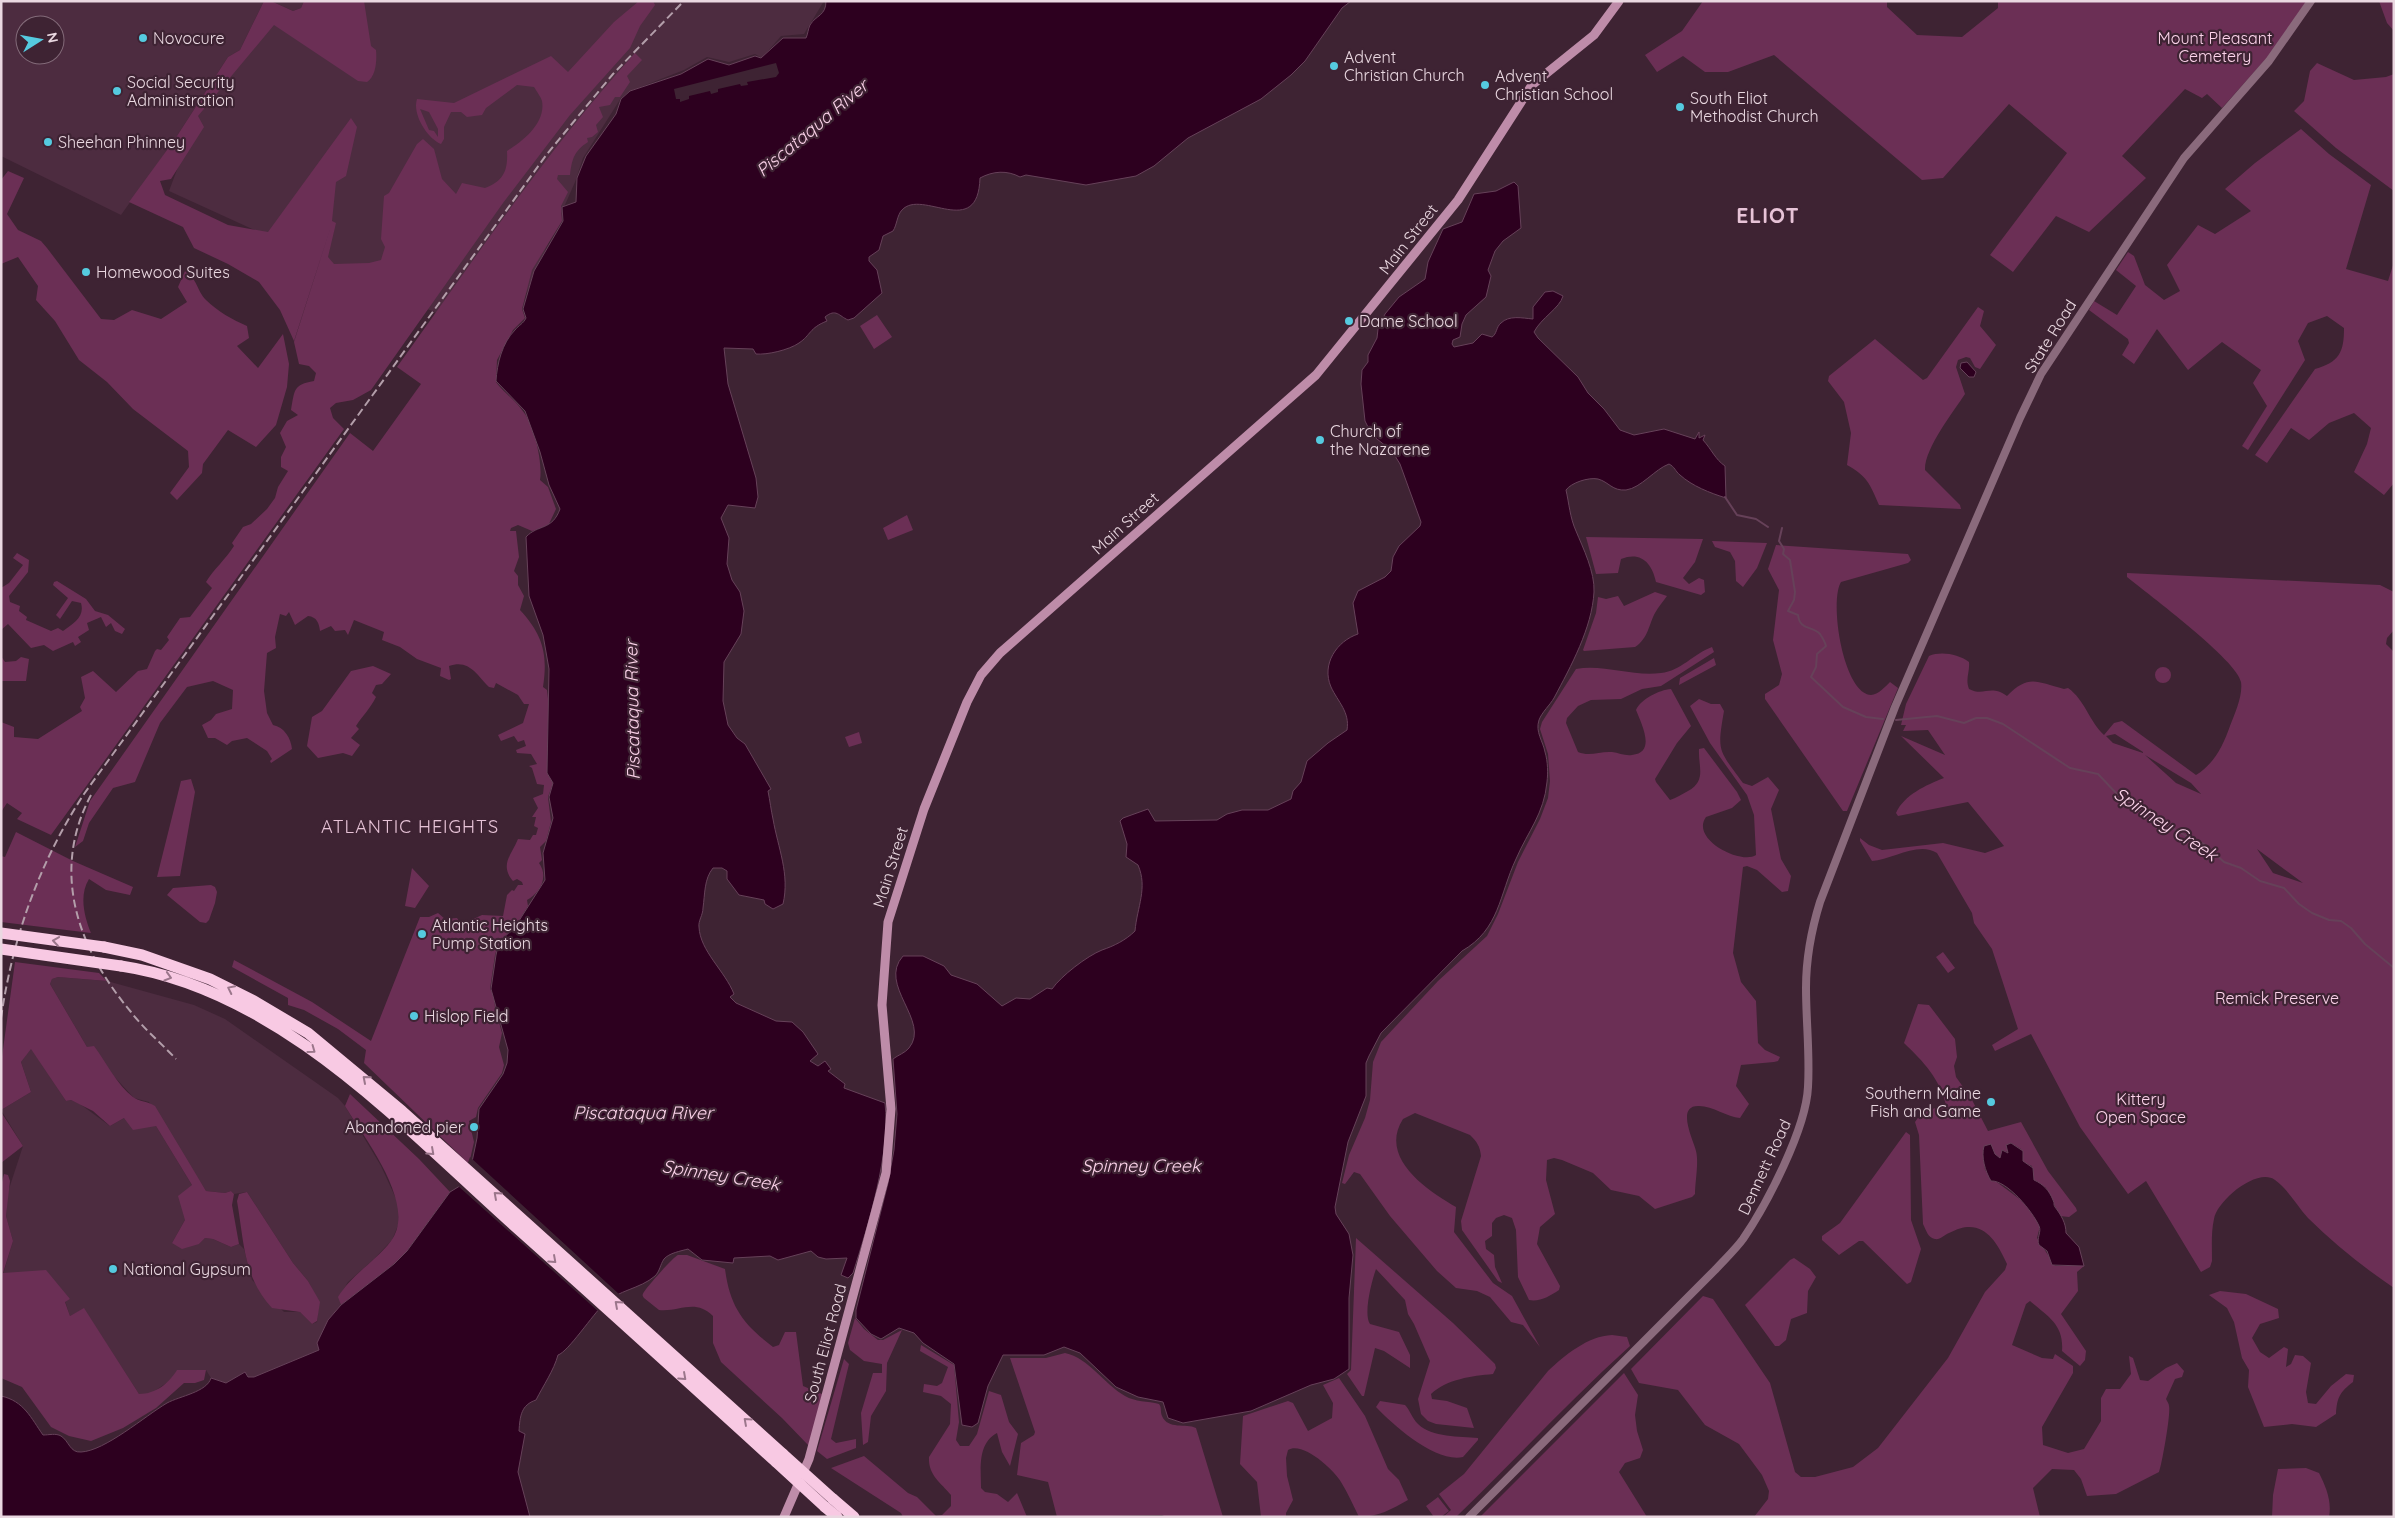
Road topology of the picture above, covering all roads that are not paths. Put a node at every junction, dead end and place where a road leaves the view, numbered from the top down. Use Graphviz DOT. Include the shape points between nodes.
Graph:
graph roads {
  1 [pos="1619,1"];
  2 [pos="2310,1"];
  3 [pos="1886,729"];
  4 [pos="1,933"];
  5 [pos="1,949"];
  6 [pos="1,956"];
  7 [pos="57,957"];
  8 [pos="886,1173"];
  9 [pos="784,1517"];
  10 [pos="836,1517"];
  11 [pos="854,1517"];
  12 [pos="1469,1517"];
  1 -- 8 [label="main road, Main Street" via="1594,35 1532,85 1458,200 1316,375 1009,644 981,675 928,798 888,922 882,1000 891,1109"];
  2 -- 3 [label="street, State Road" via="2269,61 2184,158 2042,374 2016,426"];
  3 -- 12 [label="street, Dennett Road" via="1814,922 1806,974 1807,1097 1796,1135 1762,1207 1732,1252"];
  11 -- 4 [label="highway, one-way, bridge" via="402,1111 308,1033 210,979 142,955"];
  5 -- 7 [label="highway, bridge"];
  6 -- 7 [label="highway, bridge"];
  7 -- 10 [label="highway, one-way, bridge" via="138,968 188,983 250,1011 313,1050 410,1132"];
  8 -- 9 [label="main road, South Eliot Road" via="812,1451"];
}
